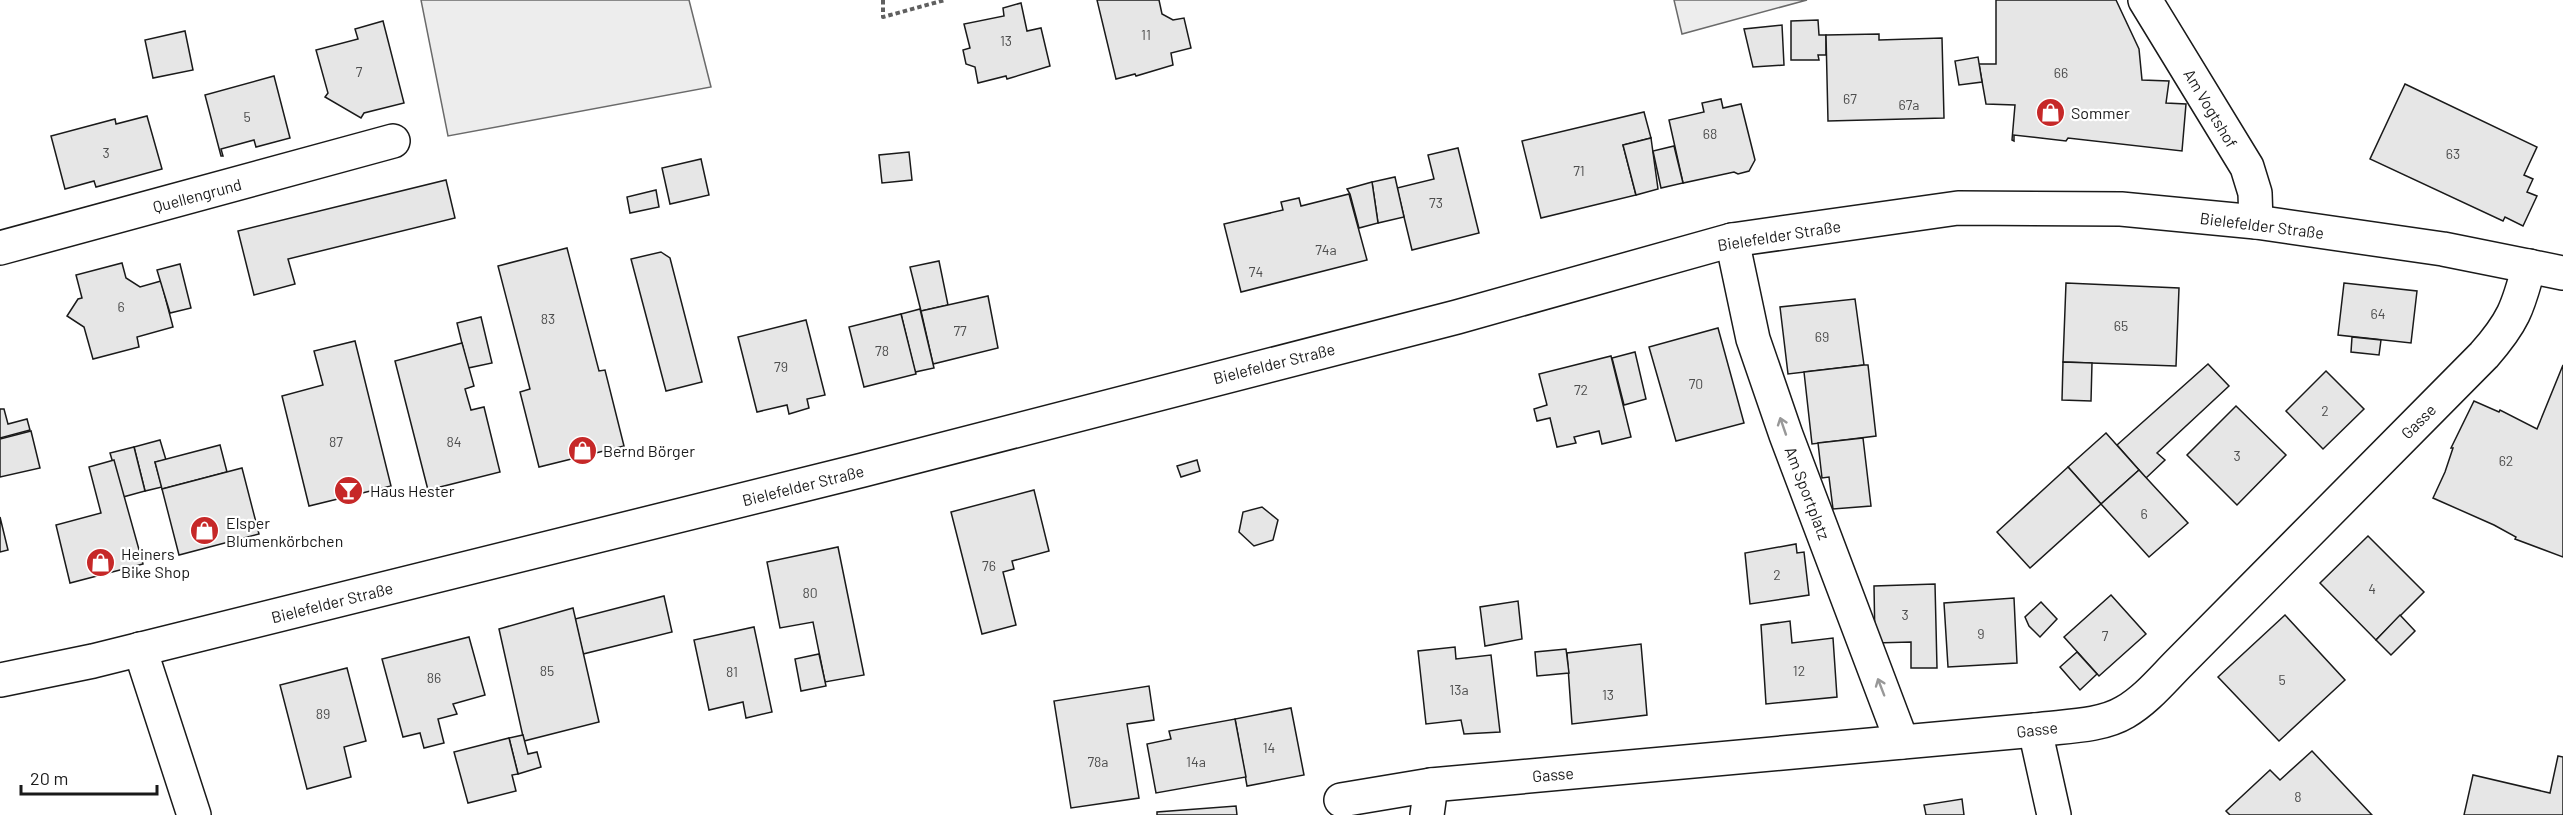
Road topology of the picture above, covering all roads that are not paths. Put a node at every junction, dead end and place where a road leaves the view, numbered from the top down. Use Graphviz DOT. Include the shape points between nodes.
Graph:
graph roads {
  1 [pos="2145,0"];
  2 [pos="393,141"];
  3 [pos="2256,222"];
  4 [pos="1732,240"];
  5 [pos="0,248"];
  6 [pos="2529,266"];
  7 [pos="2563,273"];
  8 [pos="140,649"];
  9 [pos="0,681"];
  10 [pos="2035,730"];
  11 [pos="1902,742"];
  12 [pos="1341,800"];
  13 [pos="1429,800"];
  14 [pos="194,815"];
  15 [pos="2054,815"];
  1 -- 3 [label="street, Am Vogtshof" via="2247,167 2255,193"];
  2 -- 5 [label="street, Quellengrund"];
  3 -- 4 [label="street, Bielefelder Straße" via="2121,209 1958,208"];
  3 -- 6 [label="street, Bielefelder Straße" via="2443,249"];
  4 -- 8 [label="street, Bielefelder Straße" via="1457,317 863,470"];
  11 -- 4 [label="street, Am Sportplatz, one-way" via="1753,339"];
  6 -- 7 [label="street, Bielefelder Straße"];
  6 -- 10 [label="street, Gasse" via="2519,305 2505,331 2484,355 2148,695 2126,712 2106,720"];
  8 -- 9 [label="street, Bielefelder Straße"];
  8 -- 14 [label="street"];
  10 -- 11 [label="street, Gasse"];
  10 -- 15 [label="street"];
  11 -- 13 [label="street, Gasse"];
  12 -- 13 [label="street, Gasse"];
}
